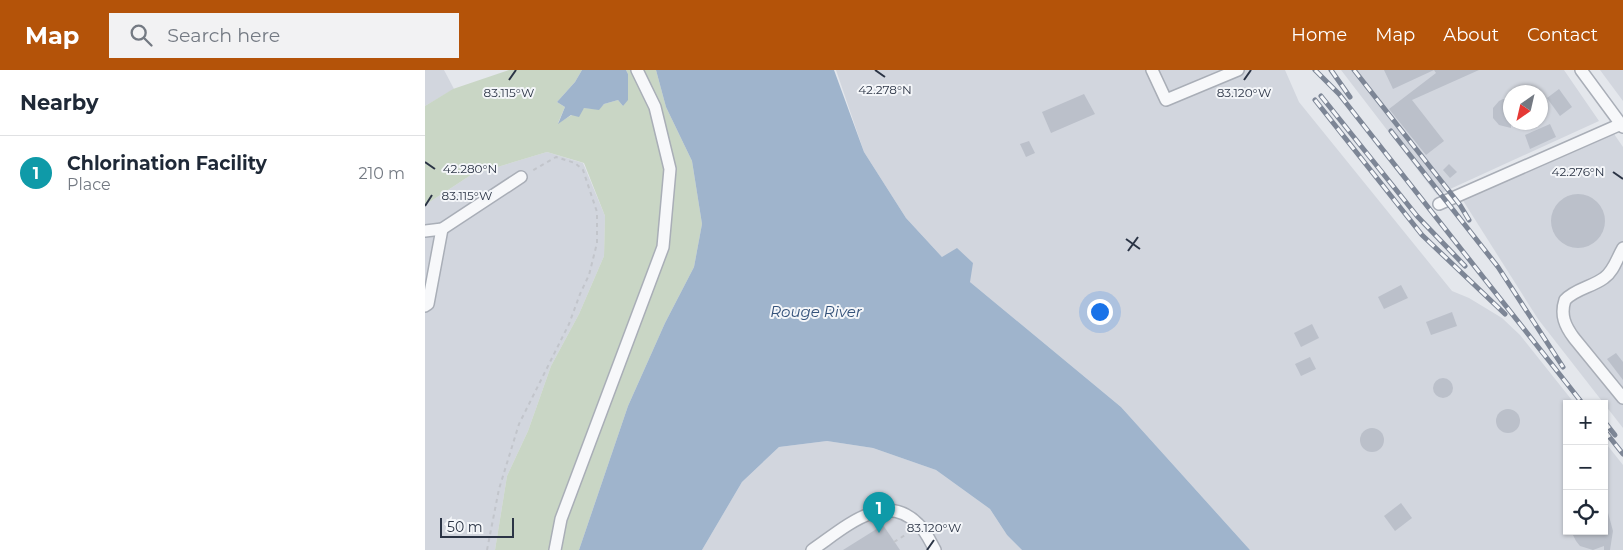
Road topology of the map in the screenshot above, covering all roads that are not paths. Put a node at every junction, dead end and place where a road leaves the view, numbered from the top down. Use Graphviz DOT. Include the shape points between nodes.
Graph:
graph roads {
  1 [pos="637,70"];
  2 [pos="1152,70"];
  3 [pos="1238,70"];
  4 [pos="1581,70"];
  5 [pos="1622,126"];
  6 [pos="521,177"];
  7 [pos="1439,204"];
  8 [pos="442,229"];
  9 [pos="425,230"];
  10 [pos="1623,248"];
  11 [pos="425,306"];
  12 [pos="1623,398"];
  13 [pos="927,537"];
  14 [pos="555,550"];
  15 [pos="812,550"];
  16 [pos="931,550"];
  17 [pos="935,550"];
  1 -- 14 [label="street" via="655,107 670,169 663,247 561,519"];
  2 -- 3 [label="street" via="1166,100"];
  4 -- 5 [label="street"];
  5 -- 7 [label="street"];
  6 -- 8 [label="street"];
  8 -- 9 [label="street"];
  8 -- 11 [label="street"];
  10 -- 12 [label="street" via="1605,278 1565,300 1563,318 1574,338"];
  13 -- 15 [label="street" via="911,517 900,512 878,510"];
  13 -- 16 [label="street"];
  13 -- 17 [label="street"];
}
